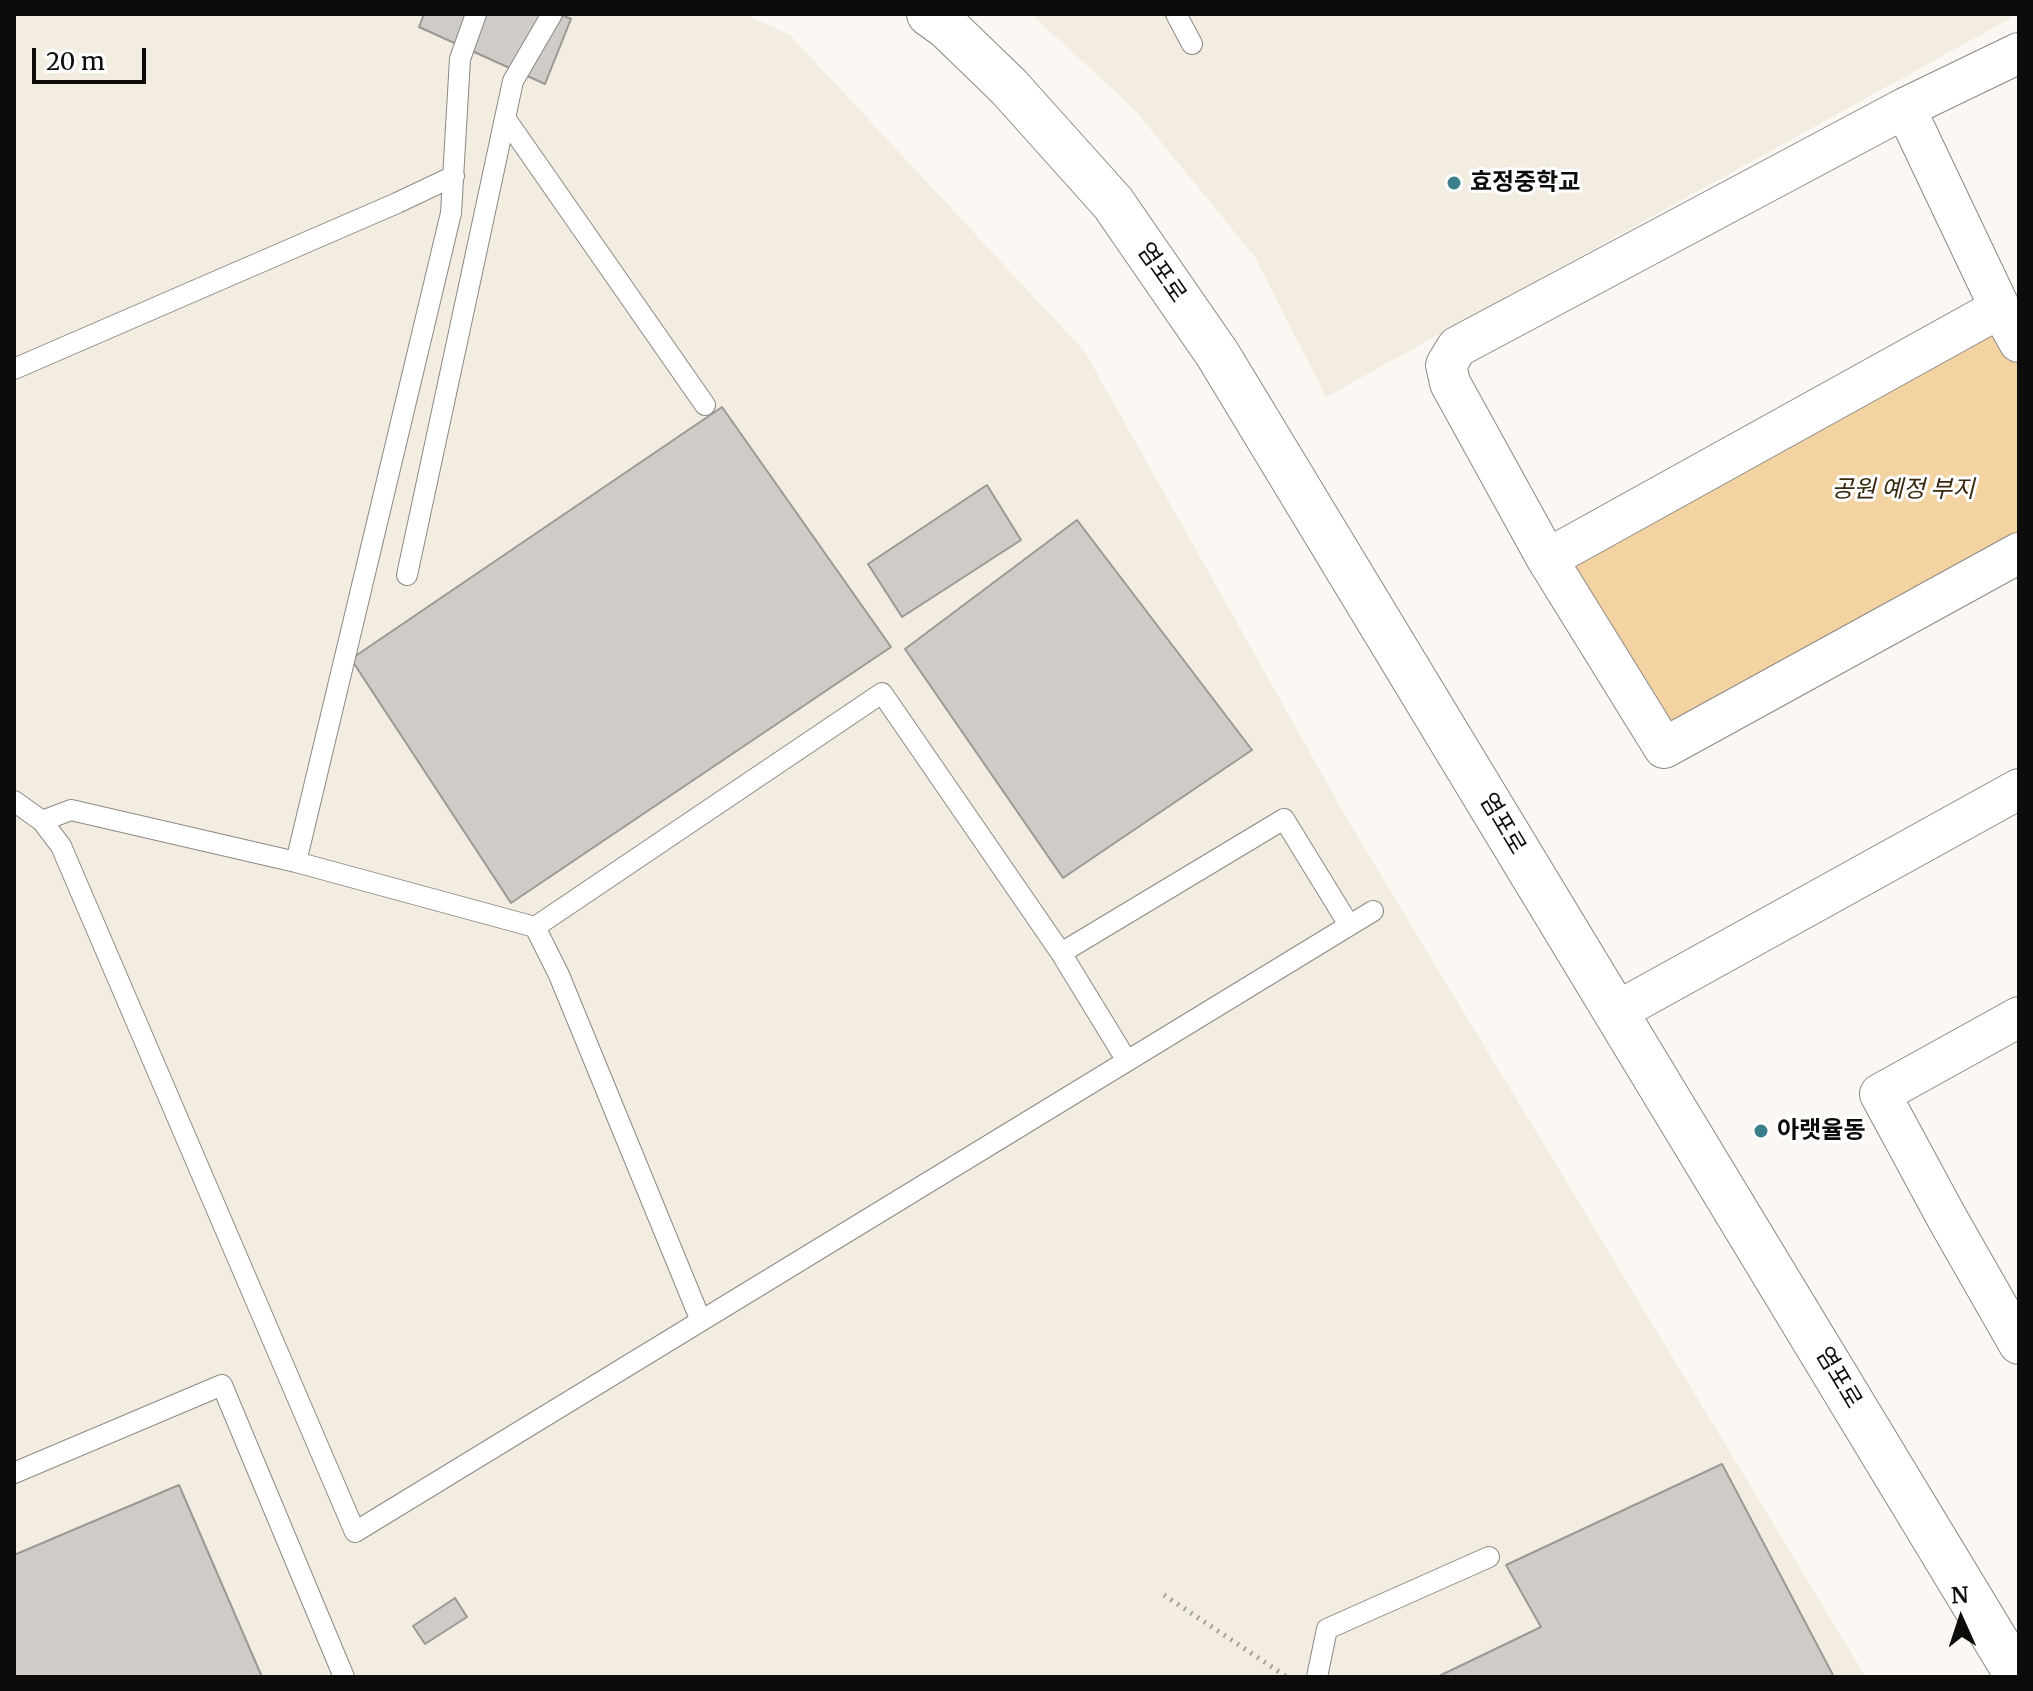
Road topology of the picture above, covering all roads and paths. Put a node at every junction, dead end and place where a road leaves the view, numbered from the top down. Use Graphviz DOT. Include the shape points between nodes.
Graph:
graph roads {
  1 [pos="476,14"];
  2 [pos="552,14"];
  3 [pos="1176,14"];
  4 [pos="948,18"];
  5 [pos="1192,44"];
  6 [pos="2019,53"];
  7 [pos="1905,108"];
  8 [pos="505,118"];
  9 [pos="454,176"];
  10 [pos="2000,308"];
  11 [pos="2019,342"];
  12 [pos="14,369"];
  13 [pos="705,405"];
  14 [pos="2019,553"];
  15 [pos="1547,559"];
  16 [pos="407,575"];
  17 [pos="2019,789"];
  18 [pos="14,801"];
  19 [pos="42,821"];
  20 [pos="296,862"];
  21 [pos="1373,911"];
  22 [pos="1349,925"];
  23 [pos="535,927"];
  24 [pos="1061,953"];
  25 [pos="1616,1012"];
  26 [pos="2019,1017"];
  27 [pos="1127,1061"];
  28 [pos="2008,1299"];
  29 [pos="701,1321"];
  30 [pos="2019,1344"];
  31 [pos="14,1473"];
  32 [pos="1489,1557"];
  33 [pos="1164,1595"];
  34 [pos="344,1677"];
  35 [pos="1287,1677"];
  36 [pos="1317,1677"];
  37 [pos="2018,1677"];
  1 -- 9 [label="lane" via="460,59"];
  2 -- 8 [label="lane" via="513,81"];
  3 -- 5 [label="lane"];
  4 -- 25 [label="main road, 염포로" via="1113,203 1218,355"];
  6 -- 7 [label="street"];
  7 -- 10 [label="street"];
  7 -- 15 [label="street" via="1457,347 1446,365 1450,383"];
  8 -- 13 [label="lane"];
  8 -- 16 [label="lane"];
  9 -- 12 [label="lane"];
  9 -- 20 [label="lane" via="448,227"];
  10 -- 11 [label="street"];
  10 -- 15 [label="street"];
  14 -- 15 [label="street" via="1664,748"];
  17 -- 25 [label="street"];
  18 -- 19 [label="lane"];
  19 -- 20 [label="lane" via="71,810"];
  19 -- 29 [label="lane" via="61,846 355,1532"];
  20 -- 23 [label="lane"];
  21 -- 22 [label="lane"];
  22 -- 24 [label="lane" via="1284,819"];
  22 -- 27 [label="lane"];
  23 -- 24 [label="lane" via="882,693"];
  23 -- 29 [label="lane"];
  24 -- 27 [label="lane"];
  25 -- 37 [label="main road, 염포로"];
  26 -- 28 [label="street" via="1880,1094"];
  27 -- 29 [label="lane"];
  28 -- 30 [label="street"];
  31 -- 34 [label="lane" via="222,1385"];
  32 -- 36 [label="lane" via="1327,1629"];
  33 -- 35 [label="path"];
}
